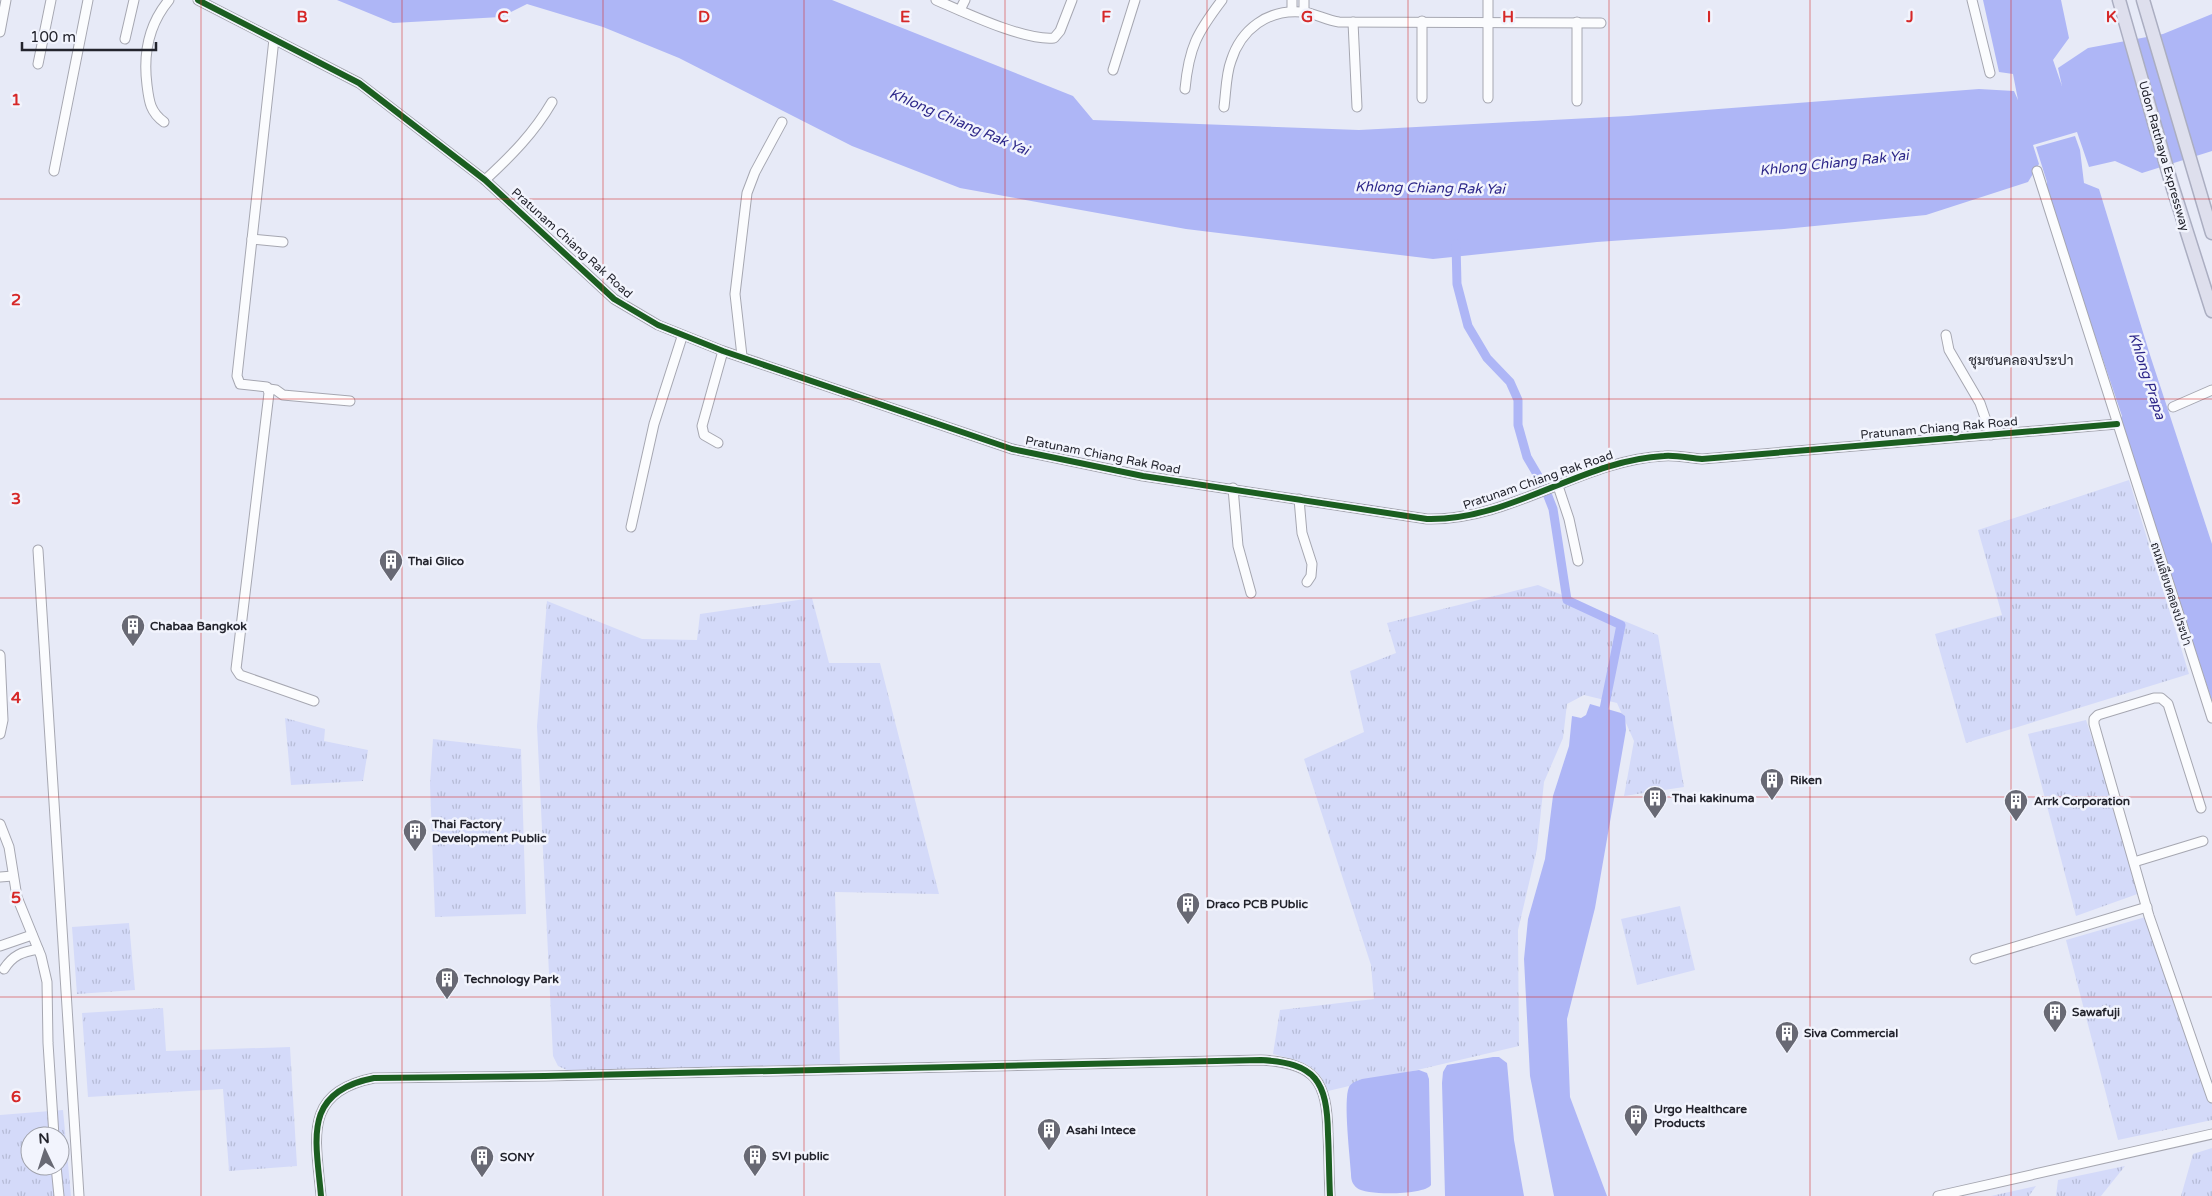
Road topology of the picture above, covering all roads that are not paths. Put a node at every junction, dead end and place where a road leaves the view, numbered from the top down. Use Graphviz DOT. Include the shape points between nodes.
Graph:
graph roads {
  1 [pos="6,0"];
  2 [pos="51,0"];
  3 [pos="88,0"];
  4 [pos="134,0"];
  5 [pos="169,0"];
  6 [pos="198,0"];
  7 [pos="936,0"];
  8 [pos="965,0"];
  9 [pos="1072,0"];
  10 [pos="1135,0"];
  11 [pos="1222,0"];
  12 [pos="1292,0"];
  13 [pos="1304,0"];
  14 [pos="1488,0"];
  15 [pos="1972,0"];
  16 [pos="2119,0"];
  17 [pos="2143,0"];
  18 [pos="960,10"];
  19 [pos="1292,11"];
  20 [pos="1304,12"];
  21 [pos="1422,21"];
  22 [pos="1488,21"];
  23 [pos="1354,22"];
  24 [pos="1577,22"];
  25 [pos="1601,23"];
  26 [pos="0,32"];
  27 [pos="125,39"];
  28 [pos="274,39"];
  29 [pos="38,64"];
  30 [pos="1114,70"];
  31 [pos="1990,73"];
  32 [pos="1186,89"];
  33 [pos="1422,98"];
  34 [pos="1488,98"];
  35 [pos="1577,101"];
  36 [pos="552,102"];
  37 [pos="1357,106"];
  38 [pos="1224,107"];
  39 [pos="164,122"];
  40 [pos="782,122"];
  41 [pos="54,170"];
  42 [pos="2037,171"];
  43 [pos="485,180"];
  44 [pos="2212,233"];
  45 [pos="252,239"];
  46 [pos="284,242"];
  47 [pos="2212,311"];
  48 [pos="1946,334"];
  49 [pos="682,336"];
  50 [pos="723,351"];
  51 [pos="742,356"];
  52 [pos="269,389"];
  53 [pos="2212,390"];
  54 [pos="350,401"];
  55 [pos="2173,407"];
  56 [pos="2117,424"];
  57 [pos="1991,434"];
  58 [pos="718,443"];
  59 [pos="1556,487"];
  60 [pos="1233,488"];
  61 [pos="1299,499"];
  62 [pos="631,527"];
  63 [pos="38,550"];
  64 [pos="1578,562"];
  65 [pos="1307,582"];
  66 [pos="1251,593"];
  67 [pos="0,655"];
  68 [pos="1,685"];
  69 [pos="314,701"];
  70 [pos="2212,718"];
  71 [pos="0,734"];
  72 [pos="2202,808"];
  73 [pos="0,824"];
  74 [pos="2203,842"];
  75 [pos="2134,862"];
  76 [pos="13,876"];
  77 [pos="0,877"];
  78 [pos="2147,907"];
  79 [pos="32,935"];
  80 [pos="0,946"];
  81 [pos="38,949"];
  82 [pos="1975,959"];
  83 [pos="4,969"];
  84 [pos="2212,1098"];
  85 [pos="53,1126"];
  86 [pos="2212,1134"];
  87 [pos="57,1176"];
  88 [pos="58,1196"];
  89 [pos="79,1196"];
  90 [pos="321,1196"];
  91 [pos="1330,1196"];
  92 [pos="1938,1196"];
  1 -- 26 [label="street"];
  2 -- 29 [label="street"];
  3 -- 41 [label="street"];
  4 -- 27 [label="street"];
  5 -- 39 [label="street" via="149,39 145,70 151,110"];
  6 -- 28 [label="street, Pratunam Chiang Rak Road"];
  7 -- 18 [label="street"];
  8 -- 18 [label="street"];
  9 -- 18 [label="street" via="1060,31 1054,38 1044,39 995,25"];
  10 -- 30 [label="street"];
  11 -- 32 [label="street" via="1200,29 1187,68"];
  12 -- 19 [label="street"];
  13 -- 20 [label="street"];
  14 -- 22 [label="street"];
  15 -- 31 [label="street"];
  16 -- 47 [label="highway, Udon Ratthaya Expressway"];
  17 -- 44 [label="highway, Udon Ratthaya Expressway"];
  19 -- 20 [label="street"];
  19 -- 38 [label="street" via="1268,16 1251,27 1230,61"];
  20 -- 23 [label="street" via="1330,20"];
  21 -- 22 [label="street"];
  21 -- 23 [label="street"];
  21 -- 33 [label="street"];
  22 -- 24 [label="street"];
  22 -- 34 [label="street"];
  23 -- 37 [label="street"];
  24 -- 25 [label="street"];
  24 -- 35 [label="street"];
  28 -- 43 [label="street, Pratunam Chiang Rak Road" via="360,83"];
  28 -- 45 [label="street"];
  36 -- 43 [label="street" via="522,146"];
  40 -- 51 [label="street" via="747,193 735,294"];
  42 -- 56 [label="street, ถนนเลียบคลองประปา"];
  43 -- 49 [label="street, Pratunam Chiang Rak Road" via="614,299 638,315"];
  45 -- 46 [label="street"];
  45 -- 52 [label="street" via="237,380 240,384"];
  48 -- 57 [label="street" via="1949,350 1980,403"];
  49 -- 50 [label="street, Pratunam Chiang Rak Road"];
  49 -- 62 [label="street" via="654,424"];
  50 -- 51 [label="street, Pratunam Chiang Rak Road"];
  50 -- 58 [label="street" via="702,426 704,435"];
  51 -- 60 [label="street, Pratunam Chiang Rak Road" via="1012,449 1143,476"];
  52 -- 54 [label="street" via="283,395"];
  52 -- 69 [label="street" via="236,669 240,676"];
  53 -- 55 [label="street"];
  56 -- 57 [label="street, Pratunam Chiang Rak Road"];
  56 -- 70 [label="street, ถนนเลียบคลองประปา"];
  57 -- 59 [label="street, Pratunam Chiang Rak Road" via="1702,459 1665,456 1626,462"];
  59 -- 61 [label="street, Pratunam Chiang Rak Road" via="1448,520"];
  59 -- 64 [label="street" via="1569,520"];
  60 -- 61 [label="street, Pratunam Chiang Rak Road"];
  60 -- 66 [label="street" via="1238,546"];
  61 -- 65 [label="street" via="1302,533 1312,564"];
  63 -- 89 [label="street"];
  67 -- 68 [label="street"];
  68 -- 71 [label="street" via="3,720"];
  72 -- 75 [label="street" via="2164,700 2154,698 2098,715 2094,724"];
  73 -- 76 [label="street" via="9,847"];
  74 -- 75 [label="street"];
  75 -- 78 [label="street"];
  76 -- 77 [label="street"];
  76 -- 79 [label="street" via="17,897"];
  78 -- 82 [label="street"];
  78 -- 84 [label="street"];
  79 -- 80 [label="street"];
  79 -- 81 [label="street"];
  81 -- 83 [label="street" via="17,954"];
  81 -- 85 [label="street" via="47,982"];
  86 -- 92 [label="street"];
  87 -- 88 [label="street"];
  90 -- 91 [label="street" via="316,1130 324,1108 338,1091 374,1078 1280,1060 1311,1075 1323,1090 1328,1110"];
}
